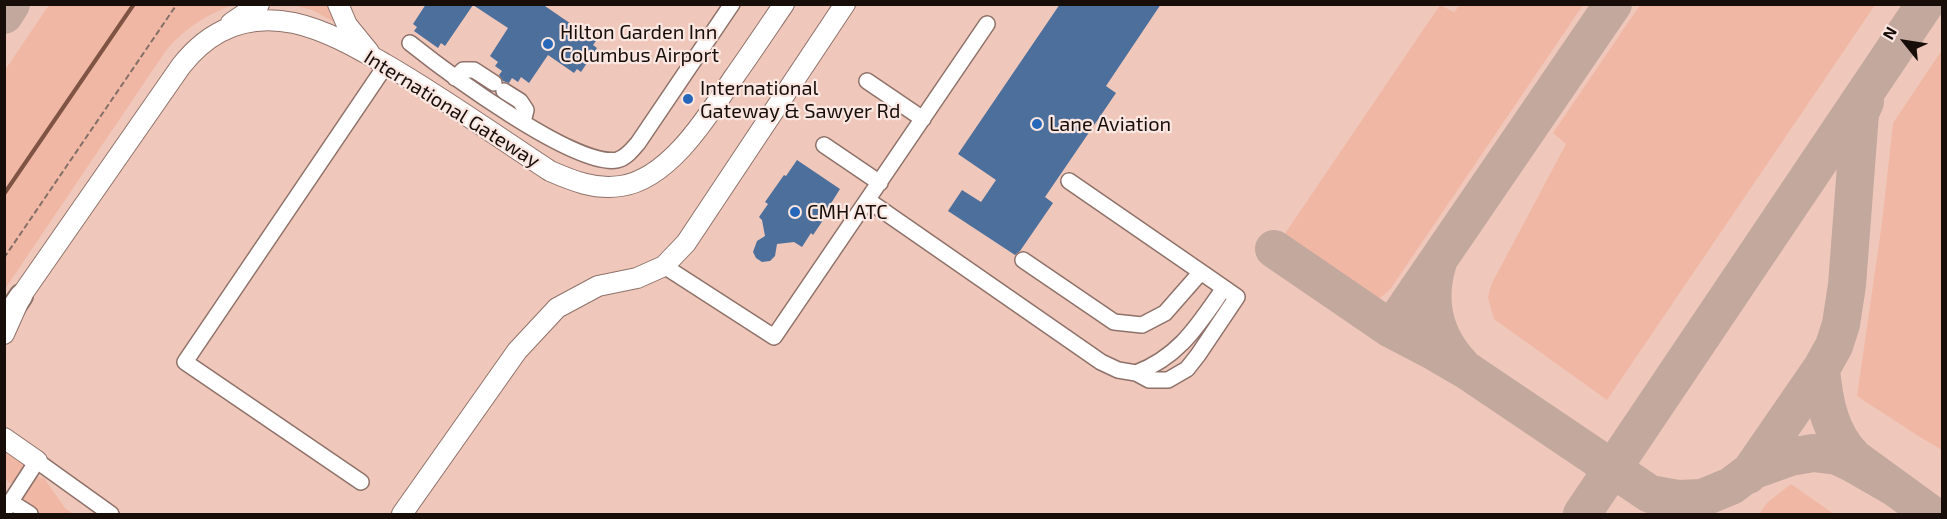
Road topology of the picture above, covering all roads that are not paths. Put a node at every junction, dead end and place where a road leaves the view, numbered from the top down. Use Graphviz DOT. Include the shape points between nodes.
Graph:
graph roads {
  1 [pos="259,4"];
  2 [pos="338,4"];
  3 [pos="732,4"];
  4 [pos="784,4"];
  5 [pos="845,4"];
  6 [pos="987,24"];
  7 [pos="219,31"];
  8 [pos="410,43"];
  9 [pos="380,61"];
  10 [pos="455,78"];
  11 [pos="867,81"];
  12 [pos="923,119"];
  13 [pos="523,122"];
  14 [pos="824,145"];
  15 [pos="1069,181"];
  16 [pos="880,183"];
  17 [pos="868,201"];
  18 [pos="1023,260"];
  19 [pos="664,266"];
  20 [pos="1202,272"];
  21 [pos="1224,288"];
  22 [pos="21,296"];
  23 [pos="4,321"];
  24 [pos="4,334"];
  25 [pos="1136,373"];
  26 [pos="4,438"];
  27 [pos="37,461"];
  28 [pos="361,482"];
  29 [pos="8,507"];
  30 [pos="30,514"];
  31 [pos="111,514"];
  32 [pos="402,514"];
  1 -- 7 [label="main road"];
  2 -- 9 [label="main road" via="347,25"];
  3 -- 13 [label="street" via="638,143 618,160 569,148"];
  4 -- 9 [label="main road, International Gateway" via="682,148 659,168 623,186 592,186 550,171"];
  5 -- 19 [label="main road" via="687,241"];
  6 -- 12 [label="street"];
  7 -- 9 [label="main road, International Gateway" via="258,22 293,23 329,35"];
  7 -- 22 [label="main road, International Gateway" via="181,66"];
  8 -- 10 [label="street"];
  9 -- 28 [label="street" via="185,362"];
  10 -- 13 [label="street"];
  10 -- 13 [label="street" via="463,70 474,70 520,101 526,110"];
  11 -- 12 [label="street"];
  12 -- 16 [label="street"];
  14 -- 16 [label="street"];
  15 -- 20 [label="street"];
  16 -- 17 [label="street"];
  17 -- 19 [label="street" via="774,337"];
  17 -- 25 [label="street" via="1101,362"];
  18 -- 20 [label="street" via="1114,322 1142,324 1164,313"];
  19 -- 32 [label="main road" via="637,278 598,286 558,308 517,351"];
  20 -- 21 [label="street"];
  21 -- 25 [label="street" via="1174,352 1155,366"];
  21 -- 25 [label="street" via="1237,297 1187,369 1168,380 1149,380"];
  22 -- 23 [label="highway, International Gateway"];
  22 -- 24 [label="main road"];
  26 -- 27 [label="main road"];
  27 -- 29 [label="street"];
  27 -- 31 [label="street"];
  29 -- 30 [label="street"];
}
